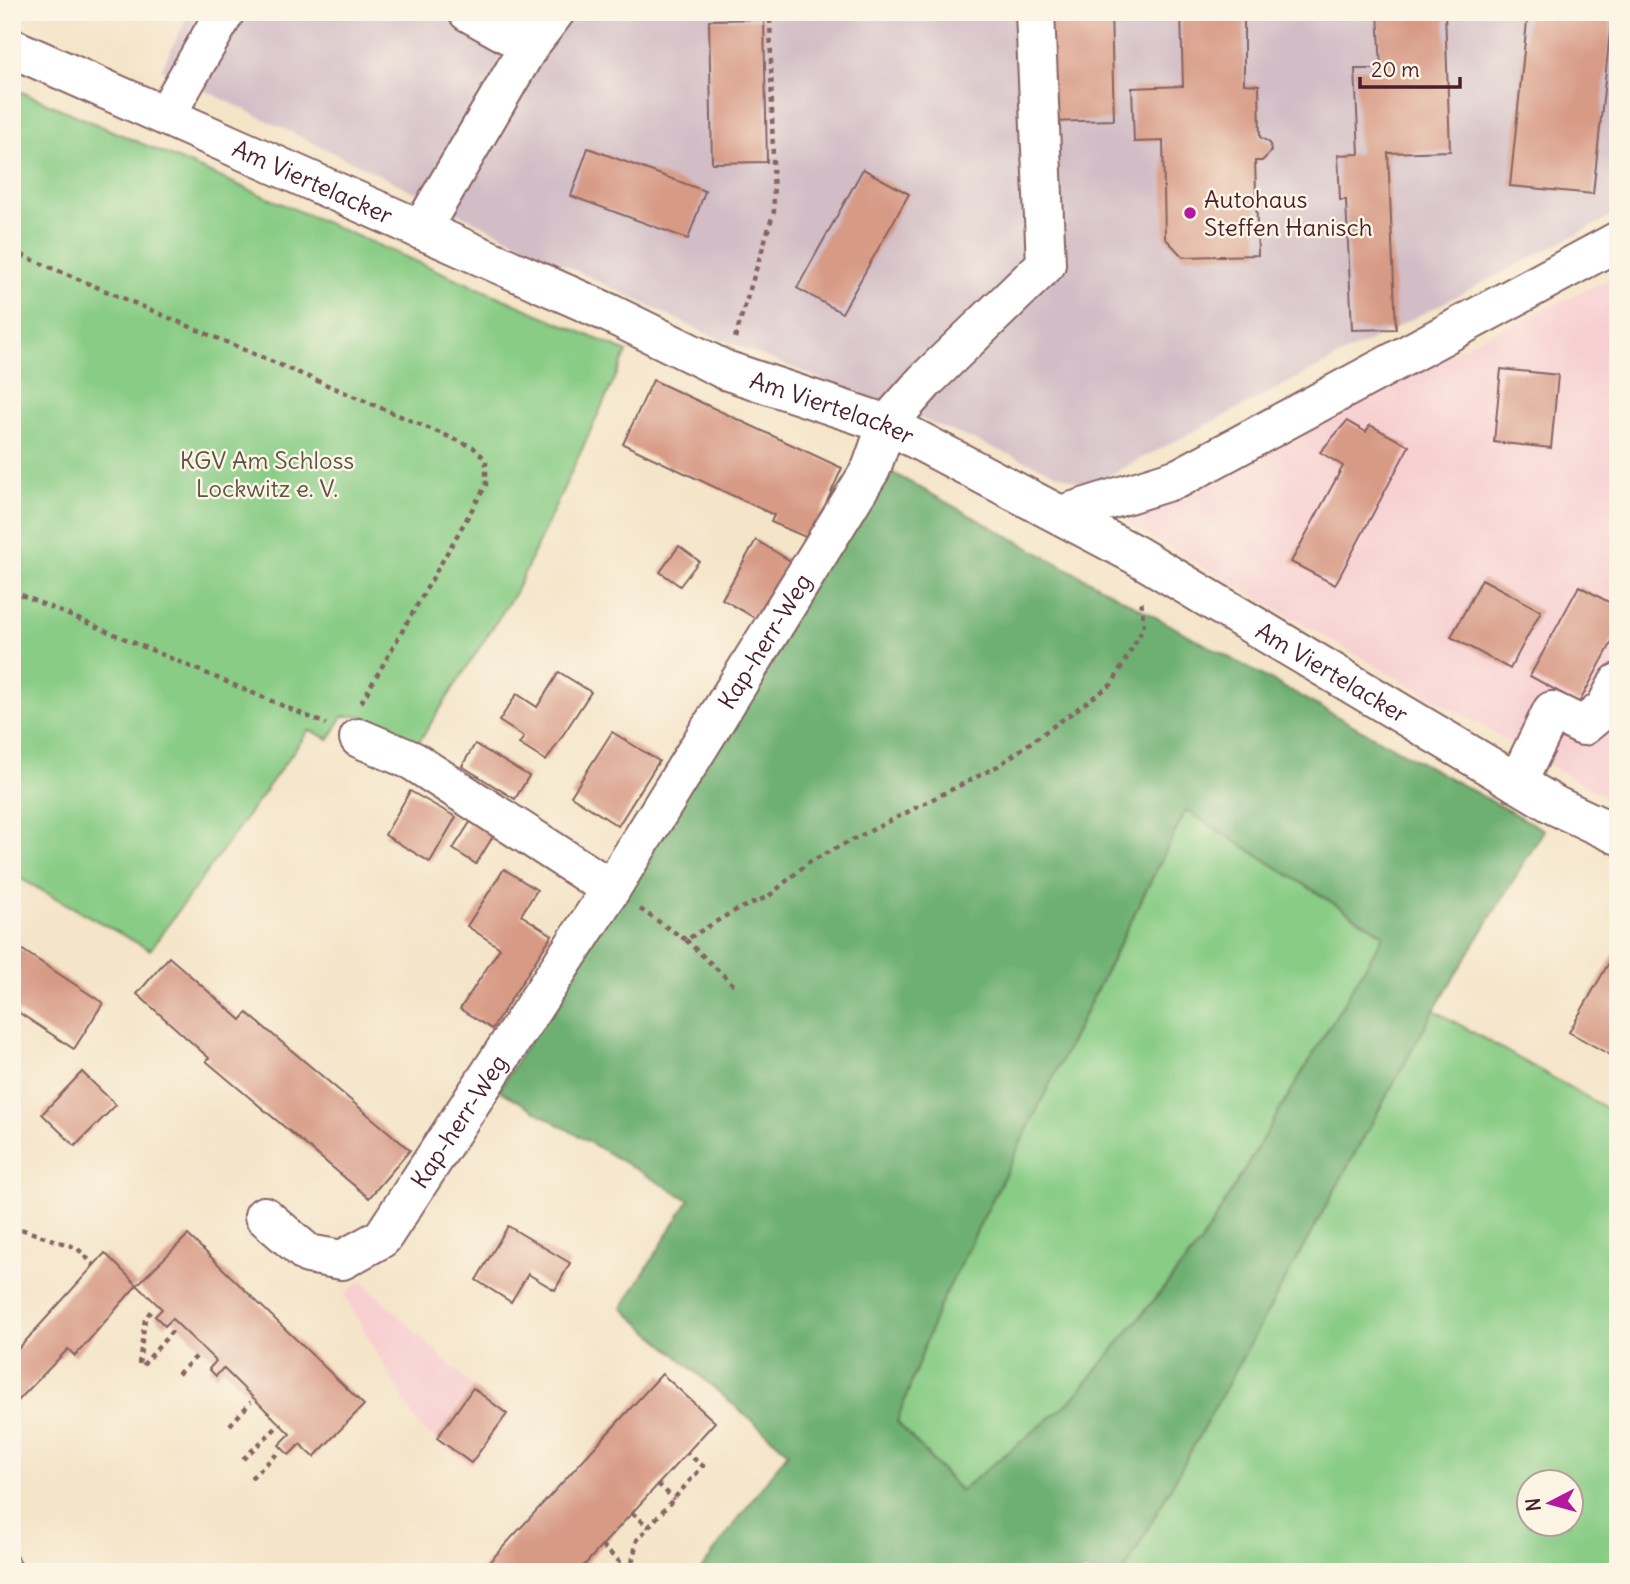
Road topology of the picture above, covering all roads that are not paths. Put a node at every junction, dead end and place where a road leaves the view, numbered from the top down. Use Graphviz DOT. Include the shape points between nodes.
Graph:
graph roads {
  1 [pos="225,12"];
  2 [pos="468,12"];
  3 [pos="555,12"];
  4 [pos="1035,12"];
  5 [pos="529,46"];
  6 [pos="12,48"];
  7 [pos="166,115"];
  8 [pos="422,230"];
  9 [pos="1618,241"];
  10 [pos="887,424"];
  11 [pos="1061,515"];
  12 [pos="1618,683"];
  13 [pos="359,738"];
  14 [pos="1517,783"];
  15 [pos="1618,835"];
  16 [pos="611,889"];
  17 [pos="264,1216"];
  1 -- 7 [label="street"];
  2 -- 5 [label="street"];
  3 -- 5 [label="street"];
  4 -- 10 [label="street" via="1046,264"];
  5 -- 8 [label="street"];
  6 -- 7 [label="street, Am Viertelacker"];
  7 -- 8 [label="street, Am Viertelacker"];
  8 -- 10 [label="street, Am Viertelacker" via="725,370"];
  9 -- 11 [label="street" via="1179,478"];
  10 -- 11 [label="street, Am Viertelacker"];
  10 -- 16 [label="street, Kap-herr-Weg" via="871,469"];
  11 -- 14 [label="street, Am Viertelacker" via="1136,555"];
  12 -- 14 [label="street" via="1605,708 1583,726 1552,711"];
  13 -- 16 [label="street" via="413,761"];
  14 -- 15 [label="street, Am Viertelacker"];
  16 -- 17 [label="street, Kap-herr-Weg" via="382,1238 342,1260 308,1254"];
}
